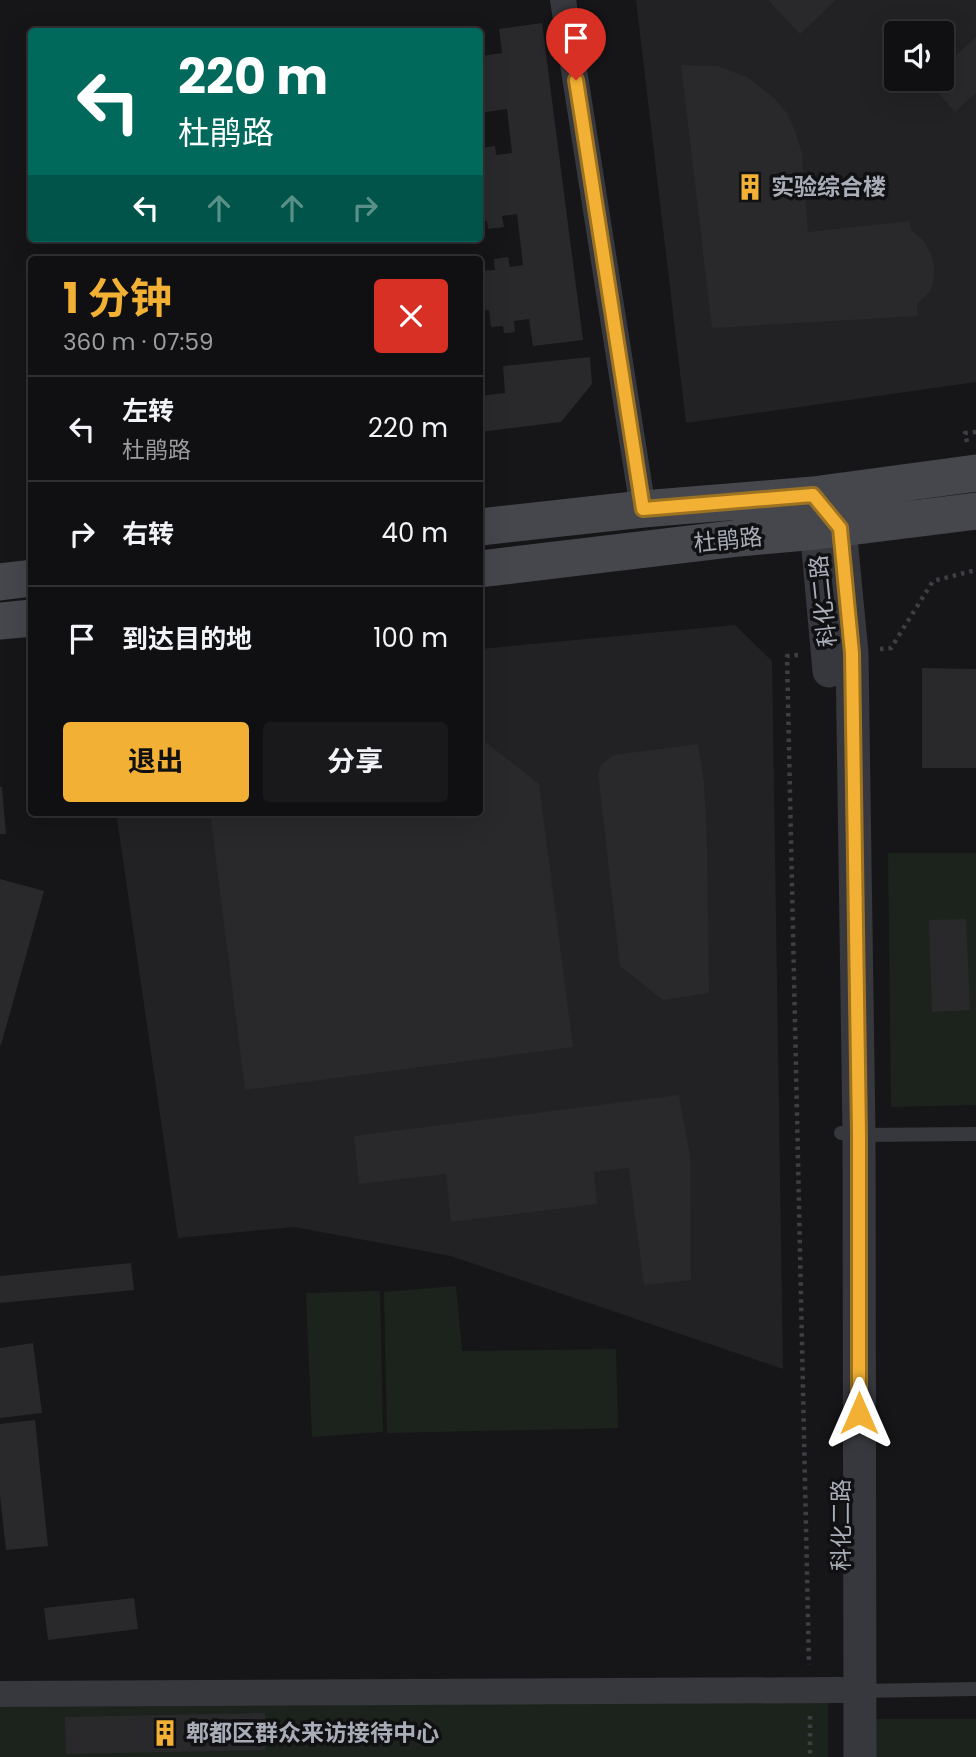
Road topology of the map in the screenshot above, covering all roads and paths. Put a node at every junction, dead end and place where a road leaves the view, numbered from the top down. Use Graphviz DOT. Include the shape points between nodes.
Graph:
graph roads {
  1 [pos="563,0"];
  2 [pos="976,473"];
  3 [pos="813,495"];
  4 [pos="643,509"];
  5 [pos="976,511"];
  6 [pos="483,527"];
  7 [pos="828,530"];
  8 [pos="483,569"];
  9 [pos="976,570"];
  10 [pos="28,578"];
  11 [pos="0,582"];
  12 [pos="28,618"];
  13 [pos="0,621"];
  14 [pos="841,653"];
  15 [pos="850,1134"];
  16 [pos="976,1134"];
  17 [pos="976,1689"];
  18 [pos="836,1690"];
  19 [pos="0,1693"];
  20 [pos="810,1757"];
  21 [pos="841,1757"];
  22 [pos="860,1757"];
  1 -- 4 [label="street"];
  2 -- 3 [label="main road, 杜鹃路"];
  3 -- 4 [label="main road, 杜鹃路"];
  3 -- 7 [label="street, 科化二路"];
  4 -- 6 [label="main road, 杜鹃路"];
  5 -- 7 [label="main road, 杜鹃路"];
  7 -- 8 [label="main road, 杜鹃路"];
  7 -- 14 [label="street, 科化二路"];
  9 -- 14 [label="path" via="933,581 891,648"];
  10 -- 11 [label="main road"];
  12 -- 13 [label="main road"];
  14 -- 15 [label="street, 科化二路"];
  14 -- 18 [label="path" via="787,656"];
  15 -- 16 [label="lane"];
  15 -- 18 [label="street, 科化二路"];
  17 -- 18 [label="lane"];
  18 -- 19 [label="street"];
  18 -- 20 [label="path"];
  18 -- 21 [label="street, 科化二路"];
  18 -- 22 [label="street"];
}
